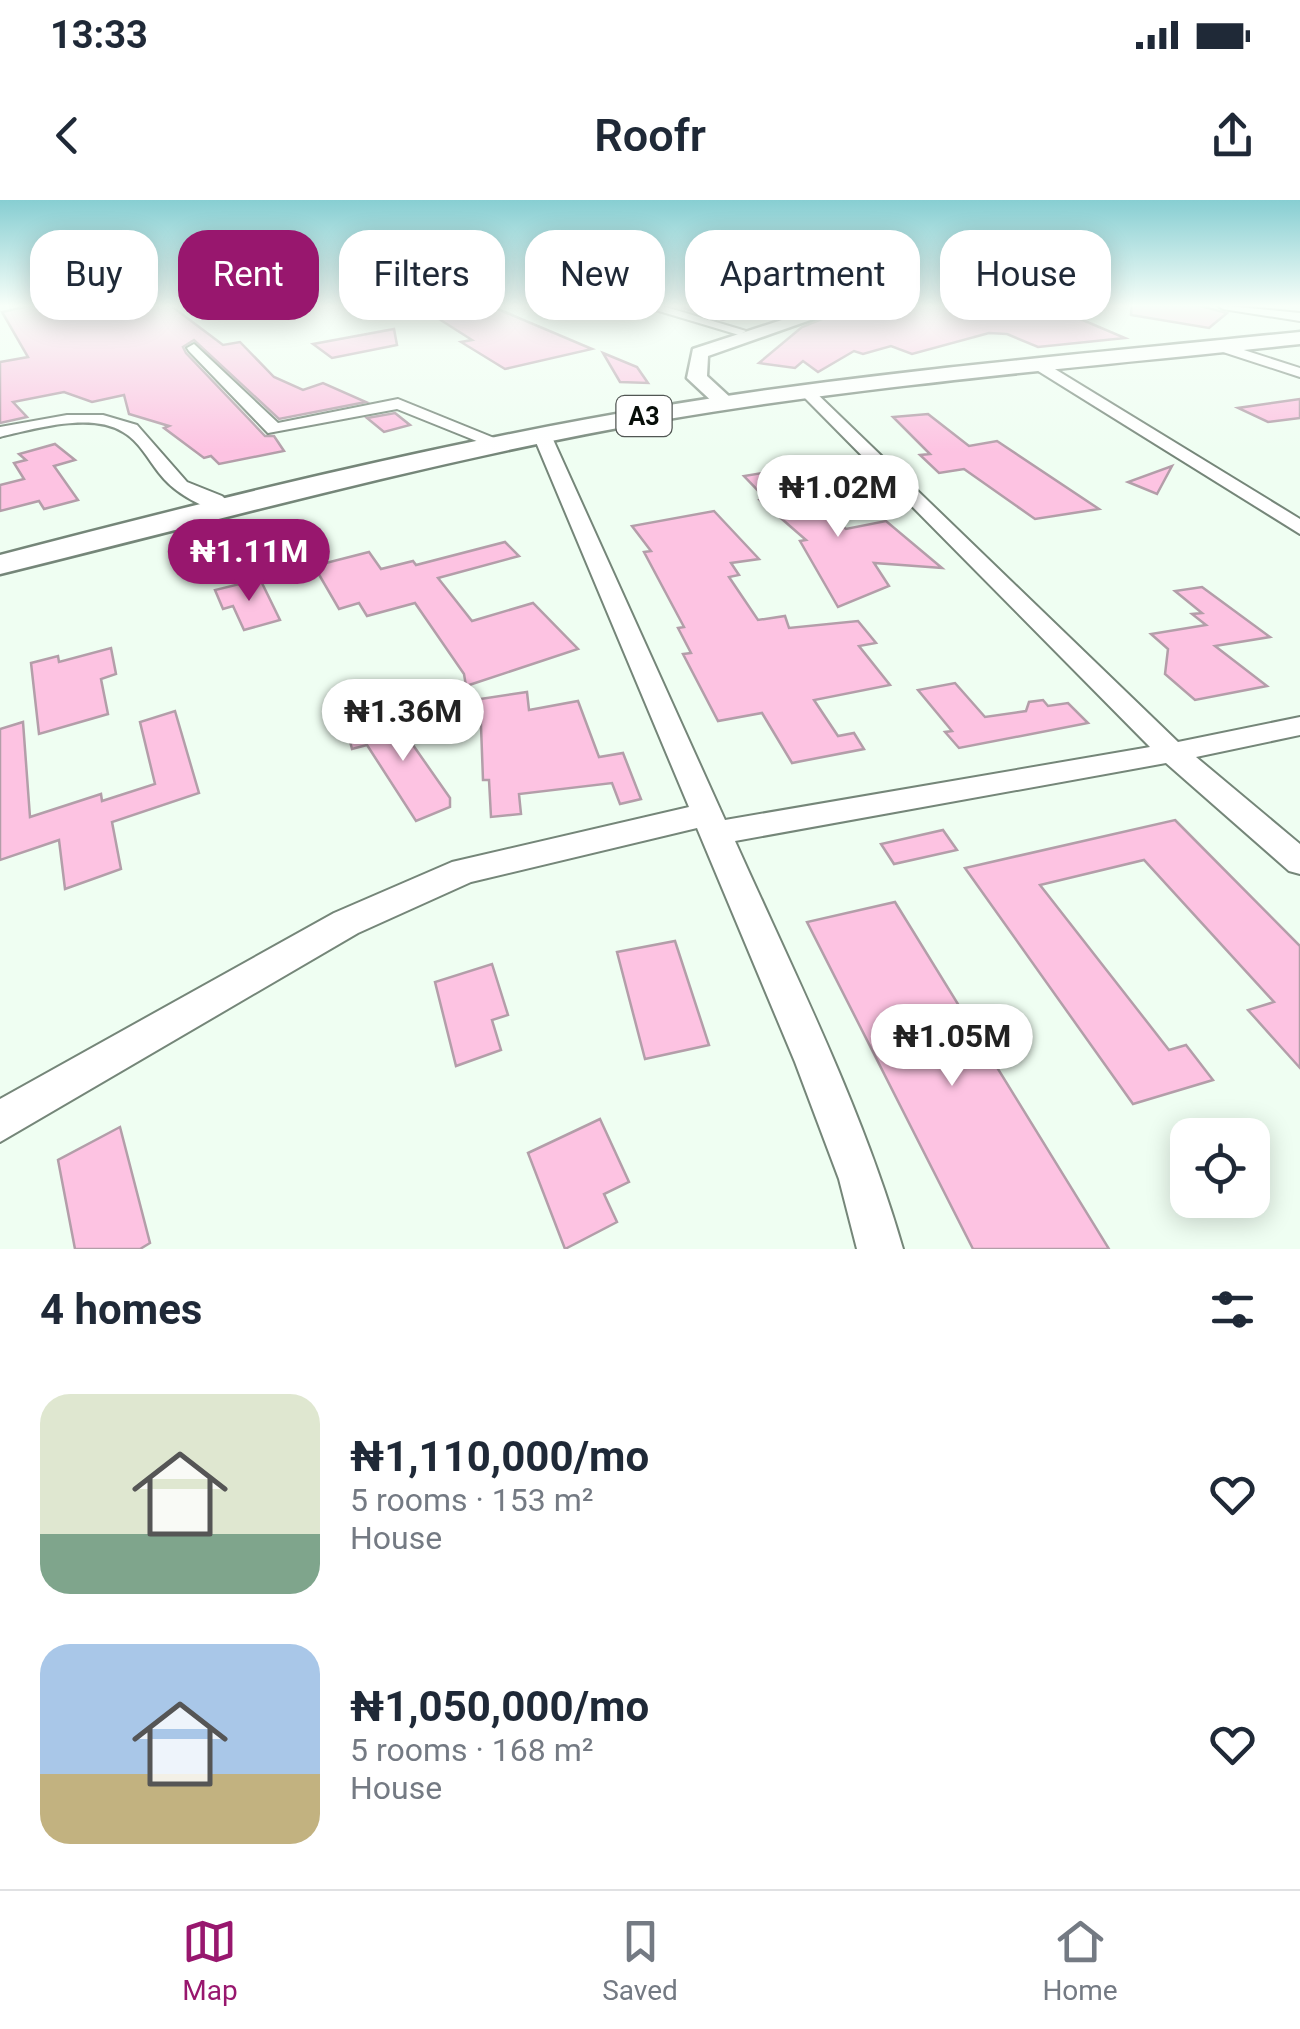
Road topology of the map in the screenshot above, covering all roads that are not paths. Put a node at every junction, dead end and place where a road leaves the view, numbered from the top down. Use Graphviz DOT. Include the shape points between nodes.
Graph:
graph roads {
  1 [pos="200,354"];
  2 [pos="686,354"];
  3 [pos="699,354"];
  4 [pos="1185,354"];
  5 [pos="1256,354"];
  6 [pos="1040,366"];
  7 [pos="1300,373"];
  8 [pos="691,378"];
  9 [pos="807,392"];
  10 [pos="717,404"];
  11 [pos="661,413"];
  12 [pos="0,432"];
  13 [pos="542,435"];
  14 [pos="500,444"];
  15 [pos="224,507"];
  16 [pos="1300,528"];
  17 [pos="0,564"];
  18 [pos="1300,726"];
  19 [pos="1174,754"];
  20 [pos="711,823"];
  21 [pos="1300,862"];
  22 [pos="0,1122"];
  23 [pos="880,1249"];
  1 -- 14 [label="street" via="274,428 398,404"];
  2 -- 8 [label="main road" via="679,370"];
  3 -- 8 [label="main road"];
  4 -- 6 [label="highway, A3"];
  5 -- 7 [label="street"];
  6 -- 9 [label="highway, A3"];
  6 -- 16 [label="street"];
  8 -- 9 [label="highway" via="740,393"];
  8 -- 10 [label="main road"];
  8 -- 11 [label="highway" via="683,400"];
  9 -- 10 [label="highway, A3"];
  9 -- 19 [label="street"];
  10 -- 11 [label="highway, A3"];
  11 -- 13 [label="highway, A3"];
  12 -- 15 [label="street" via="87,420 130,428 188,492"];
  13 -- 14 [label="highway, A3"];
  13 -- 20 [label="street"];
  14 -- 15 [label="highway, A3"];
  15 -- 17 [label="highway, A3"];
  18 -- 19 [label="street"];
  19 -- 20 [label="street"];
  19 -- 21 [label="street"];
  20 -- 22 [label="street" via="464,871 346,923"];
  20 -- 23 [label="street" via="862,1179"];
}
